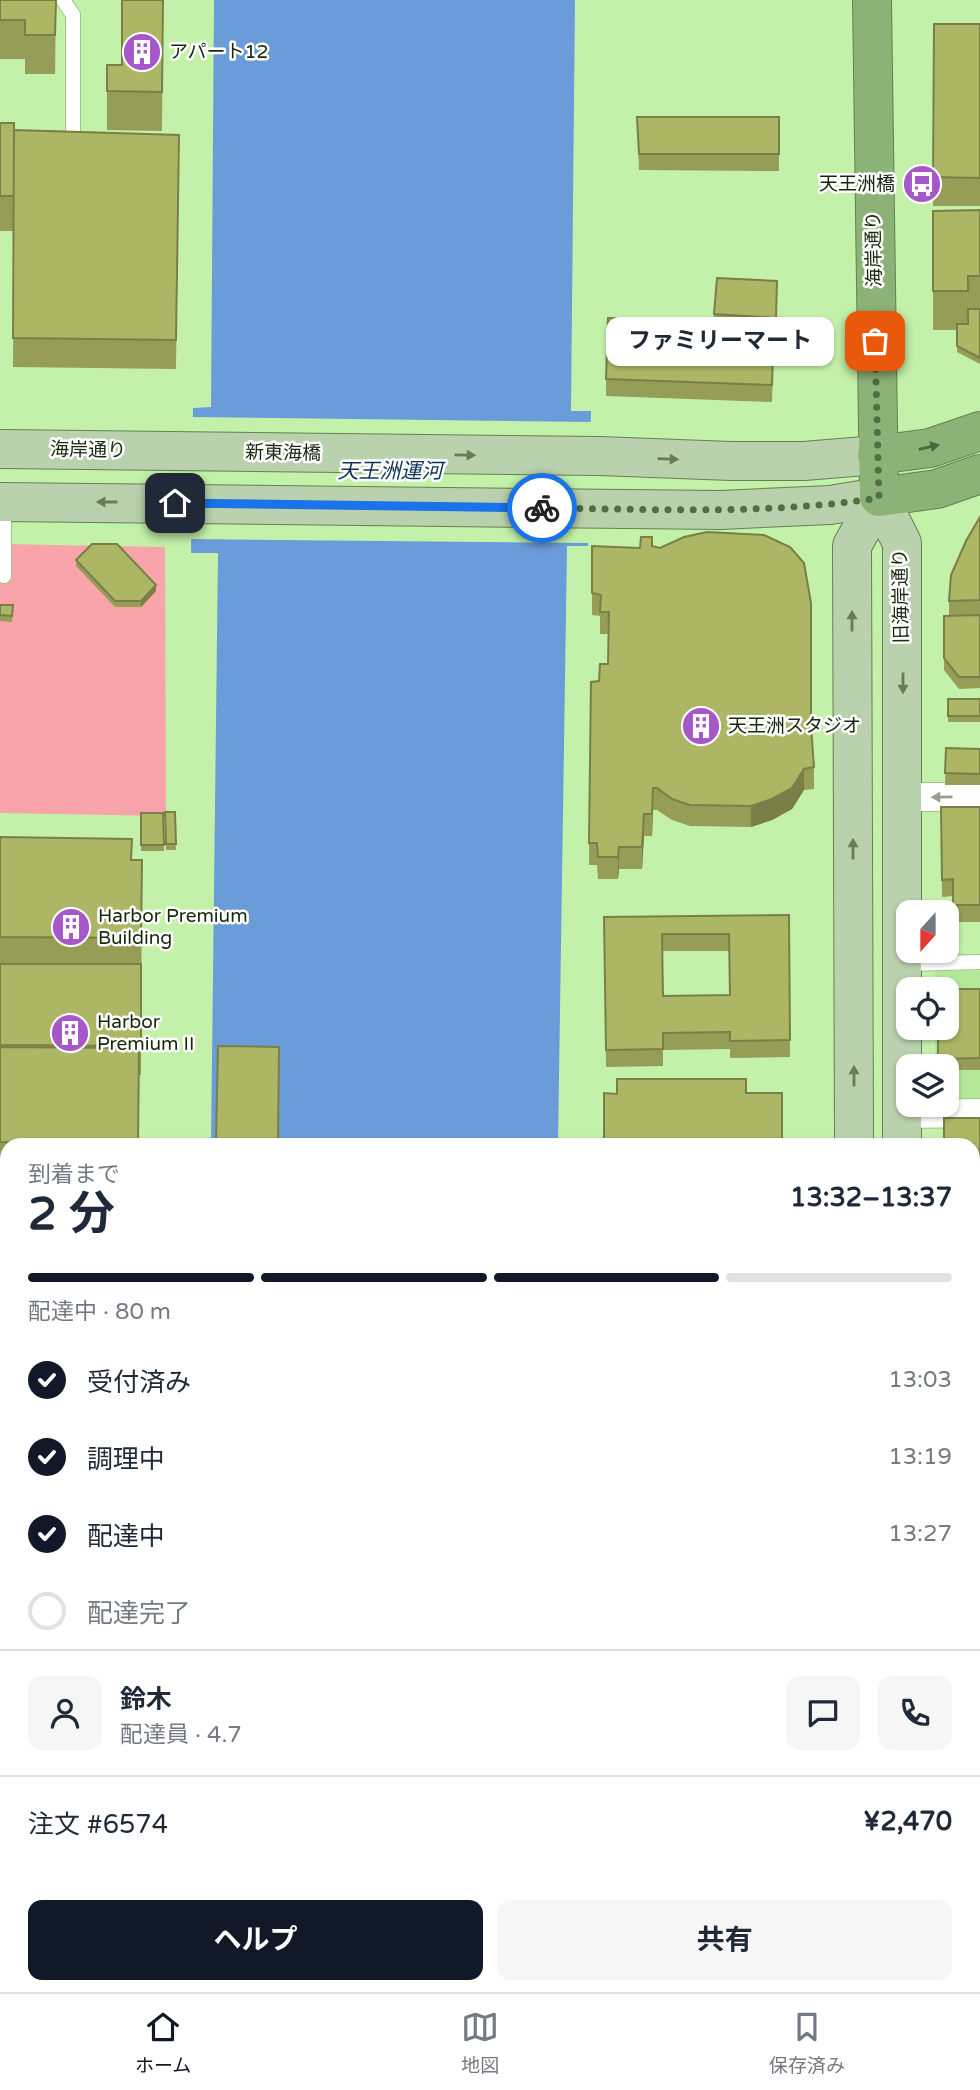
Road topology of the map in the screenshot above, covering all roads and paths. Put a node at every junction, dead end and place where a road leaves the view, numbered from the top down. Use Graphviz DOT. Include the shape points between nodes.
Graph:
graph roads {
  1 [pos="63,0"];
  2 [pos="872,0"];
  3 [pos="73,139"];
  4 [pos="980,431"];
  5 [pos="0,449"];
  6 [pos="176,452"];
  7 [pos="877,455"];
  8 [pos="980,474"];
  9 [pos="879,498"];
  10 [pos="2,502"];
  11 [pos="4,576"];
  12 [pos="903,797"];
  13 [pos="980,797"];
  14 [pos="980,962"];
  15 [pos="902,964"];
  16 [pos="980,1113"];
  17 [pos="902,1129"];
  18 [pos="854,1138"];
  1 -- 3 [label="lane" via="73,15"];
  2 -- 7 [label="highway, 海岸通り"];
  7 -- 4 [label="highway, one-way" via="930,448"];
  5 -- 6 [label="main road, 海岸通り"];
  6 -- 7 [label="main road, 新東海橋, one-way" via="731,461"];
  7 -- 9 [label="highway, 海岸通り"];
  8 -- 9 [label="highway" via="937,489"];
  9 -- 10 [label="main road, one-way" via="720,510"];
  9 -- 12 [label="main road, 旧海岸通り, one-way" via="902,542"];
  18 -- 9 [label="main road, one-way" via="852,546"];
  10 -- 11 [label="lane"];
  13 -- 12 [label="street, one-way"];
  12 -- 15 [label="main road, 旧海岸通り"];
  14 -- 15 [label="lane"];
  15 -- 17 [label="main road, 旧海岸通り"];
  16 -- 17 [label="street"];
}
